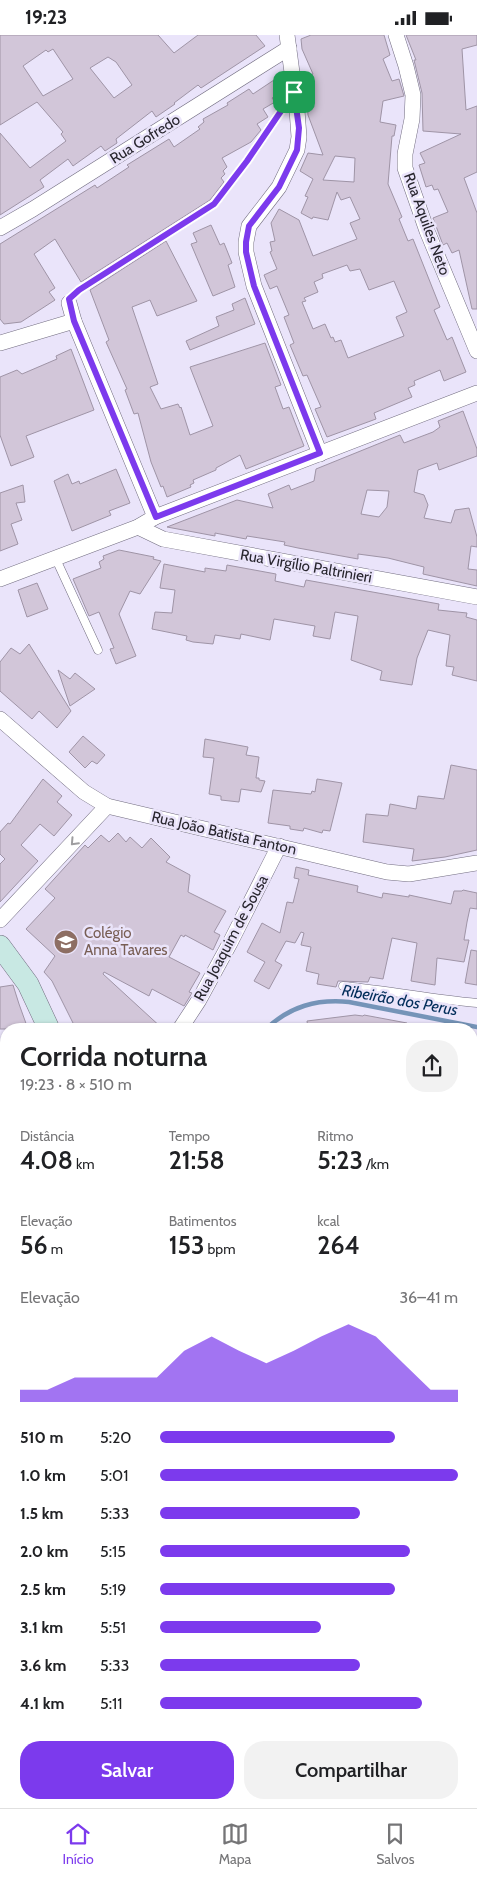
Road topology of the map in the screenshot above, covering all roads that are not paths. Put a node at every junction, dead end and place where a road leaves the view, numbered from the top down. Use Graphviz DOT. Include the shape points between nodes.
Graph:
graph roads {
  1 [pos="396,35"];
  2 [pos="288,42"];
  3 [pos="294,92"];
  4 [pos="0,228"];
  5 [pos="69,303"];
  6 [pos="74,321"];
  7 [pos="0,343"];
  8 [pos="477,351"];
  9 [pos="477,393"];
  10 [pos="320,453"];
  11 [pos="156,517"];
  12 [pos="138,527"];
  13 [pos="55,557"];
  14 [pos="0,579"];
  15 [pos="477,597"];
  16 [pos="98,650"];
  17 [pos="0,719"];
  18 [pos="107,806"];
  19 [pos="279,846"];
  20 [pos="477,863"];
  21 [pos="0,920"];
  22 [pos="0,946"];
  23 [pos="343,986"];
  24 [pos="477,1003"];
  25 [pos="46,1023"];
  26 [pos="184,1023"];
  1 -- 8 [label="street, Rua Aquiles Neto" via="413,95 405,168 427,231"];
  2 -- 3 [label="street"];
  2 -- 4 [label="street, Rua Gofredo"];
  3 -- 5 [label="lane" via="214,204 73,294"];
  3 -- 10 [label="street" via="299,128 297,150 279,187 249,226 246,242 254,286"];
  5 -- 6 [label="street"];
  6 -- 7 [label="street"];
  6 -- 11 [label="street"];
  9 -- 10 [label="street"];
  10 -- 11 [label="street"];
  11 -- 12 [label="street"];
  12 -- 13 [label="street"];
  12 -- 15 [label="street, Rua Virgílio Paltrinieri" via="163,539"];
  13 -- 14 [label="street"];
  13 -- 16 [label="lane"];
  17 -- 18 [label="street, Rua João Batista Fanton" via="84,792"];
  18 -- 19 [label="street, Rua João Batista Fanton"];
  18 -- 21 [label="street, one-way"];
  19 -- 20 [label="street, Rua João Batista Fanton" via="387,872 409,874"];
  19 -- 26 [label="street, Rua Joaquim de Sousa" via="221,959"];
  22 -- 25 [label="main road" via="28,984"];
  23 -- 24 [label="lane"];
}
